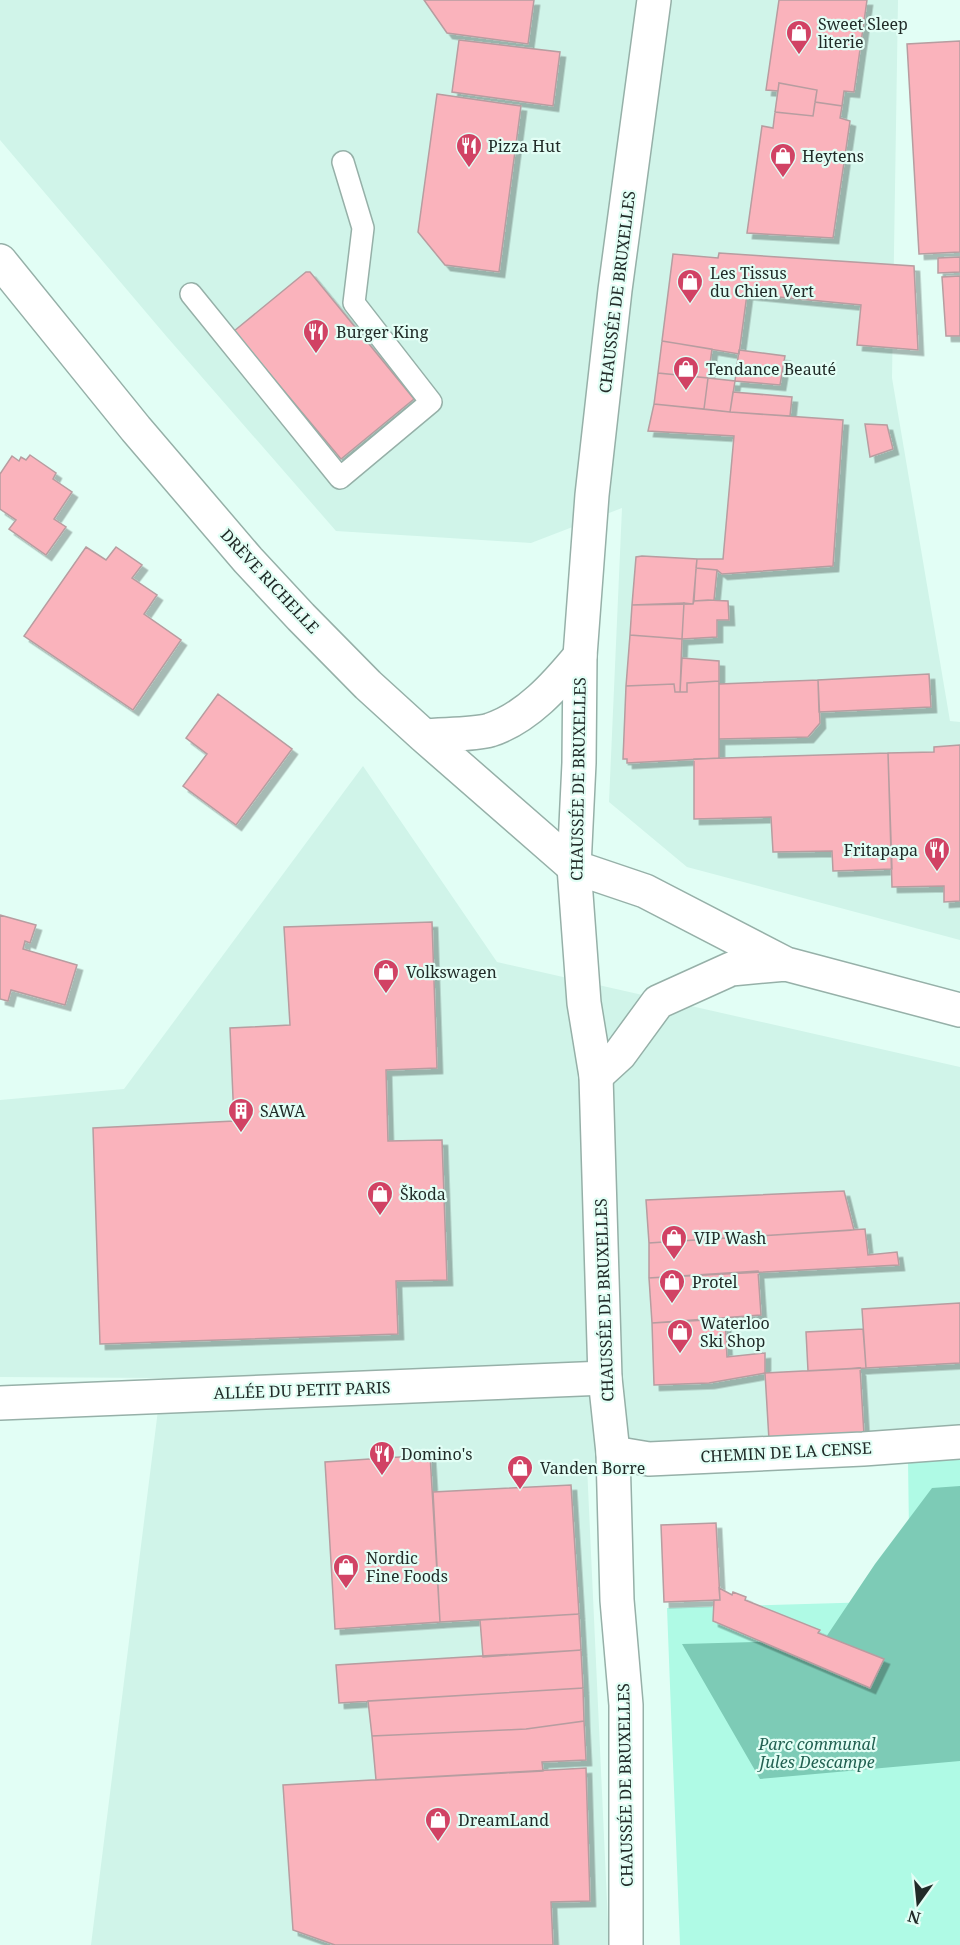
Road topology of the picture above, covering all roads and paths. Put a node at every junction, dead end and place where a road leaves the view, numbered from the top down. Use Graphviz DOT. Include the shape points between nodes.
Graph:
graph roads {
  1 [pos="654,0"];
  2 [pos="343,162"];
  3 [pos="0,261"];
  4 [pos="191,294"];
  5 [pos="580,656"];
  6 [pos="424,736"];
  7 [pos="574,867"];
  8 [pos="786,964"];
  9 [pos="960,1010"];
  10 [pos="596,1076"];
  11 [pos="605,1377"];
  12 [pos="0,1402"];
  13 [pos="960,1442"];
  14 [pos="613,1453"];
  15 [pos="626,1945"];
  1 -- 5 [label="main road, CHAUSSÉE DE BRUXELLES" via="615,290 592,495"];
  2 -- 4 [label="lane" via="363,228 354,303 431,402 340,478"];
  3 -- 6 [label="main road, DRÈVE RICHELLE" via="248,560 368,685"];
  5 -- 6 [label="main road, CHAUSSÉE DE BRUXELLES" via="554,688 514,718 489,730"];
  5 -- 7 [label="main road, CHAUSSÉE DE BRUXELLES"];
  6 -- 7 [label="main road, DRÈVE RICHELLE"];
  7 -- 8 [label="main road" via="645,891"];
  7 -- 10 [label="main road, CHAUSSÉE DE BRUXELLES" via="584,1003"];
  8 -- 9 [label="main road"];
  8 -- 10 [label="main road" via="731,969 658,1002 620,1054"];
  10 -- 11 [label="main road, CHAUSSÉE DE BRUXELLES"];
  11 -- 12 [label="main road, ALLÉE DU PETIT PARIS"];
  11 -- 14 [label="main road, CHAUSSÉE DE BRUXELLES"];
  13 -- 14 [label="main road, CHEMIN DE LA CENSE" via="649,1459"];
  14 -- 15 [label="main road, CHAUSSÉE DE BRUXELLES" via="617,1600 626,1705"];
}
